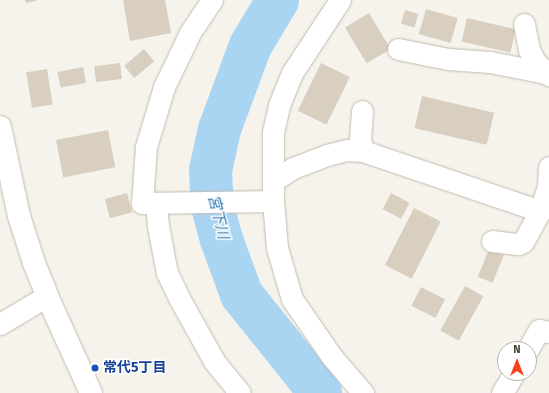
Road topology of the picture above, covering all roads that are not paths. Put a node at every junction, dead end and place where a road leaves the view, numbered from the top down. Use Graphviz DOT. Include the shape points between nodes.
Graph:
graph roads {
  1 [pos="212,0"];
  2 [pos="340,0"];
  3 [pos="524,24"];
  4 [pos="398,48"];
  5 [pos="547,74"];
  6 [pos="362,111"];
  7 [pos="0,127"];
  8 [pos="363,151"];
  9 [pos="549,167"];
  10 [pos="270,194"];
  11 [pos="160,203"];
  12 [pos="540,211"];
  13 [pos="492,242"];
  14 [pos="47,296"];
  15 [pos="0,324"];
  16 [pos="549,332"];
  17 [pos="533,341"];
  18 [pos="509,381"];
  19 [pos="92,393"];
  20 [pos="240,393"];
  21 [pos="362,393"];
  22 [pos="502,393"];
  1 -- 11 [label="street" via="190,33 164,87 146,147 142,203"];
  2 -- 10 [label="street" via="292,73 279,106 273,132"];
  3 -- 5 [label="street" via="529,50"];
  4 -- 5 [label="street" via="448,59 490,62"];
  6 -- 8 [label="street" via="360,139"];
  7 -- 14 [label="street" via="19,216"];
  8 -- 10 [label="street" via="347,150 293,168"];
  8 -- 12 [label="street"];
  9 -- 12 [label="street" via="548,186"];
  10 -- 11 [label="street"];
  10 -- 21 [label="street" via="278,248 292,299"];
  11 -- 20 [label="street" via="158,226 170,280 214,361"];
  12 -- 13 [label="street" via="523,242"];
  14 -- 15 [label="street"];
  14 -- 19 [label="street"];
  16 -- 17 [label="street" via="539,330"];
  18 -- 22 [label="street"];
}
